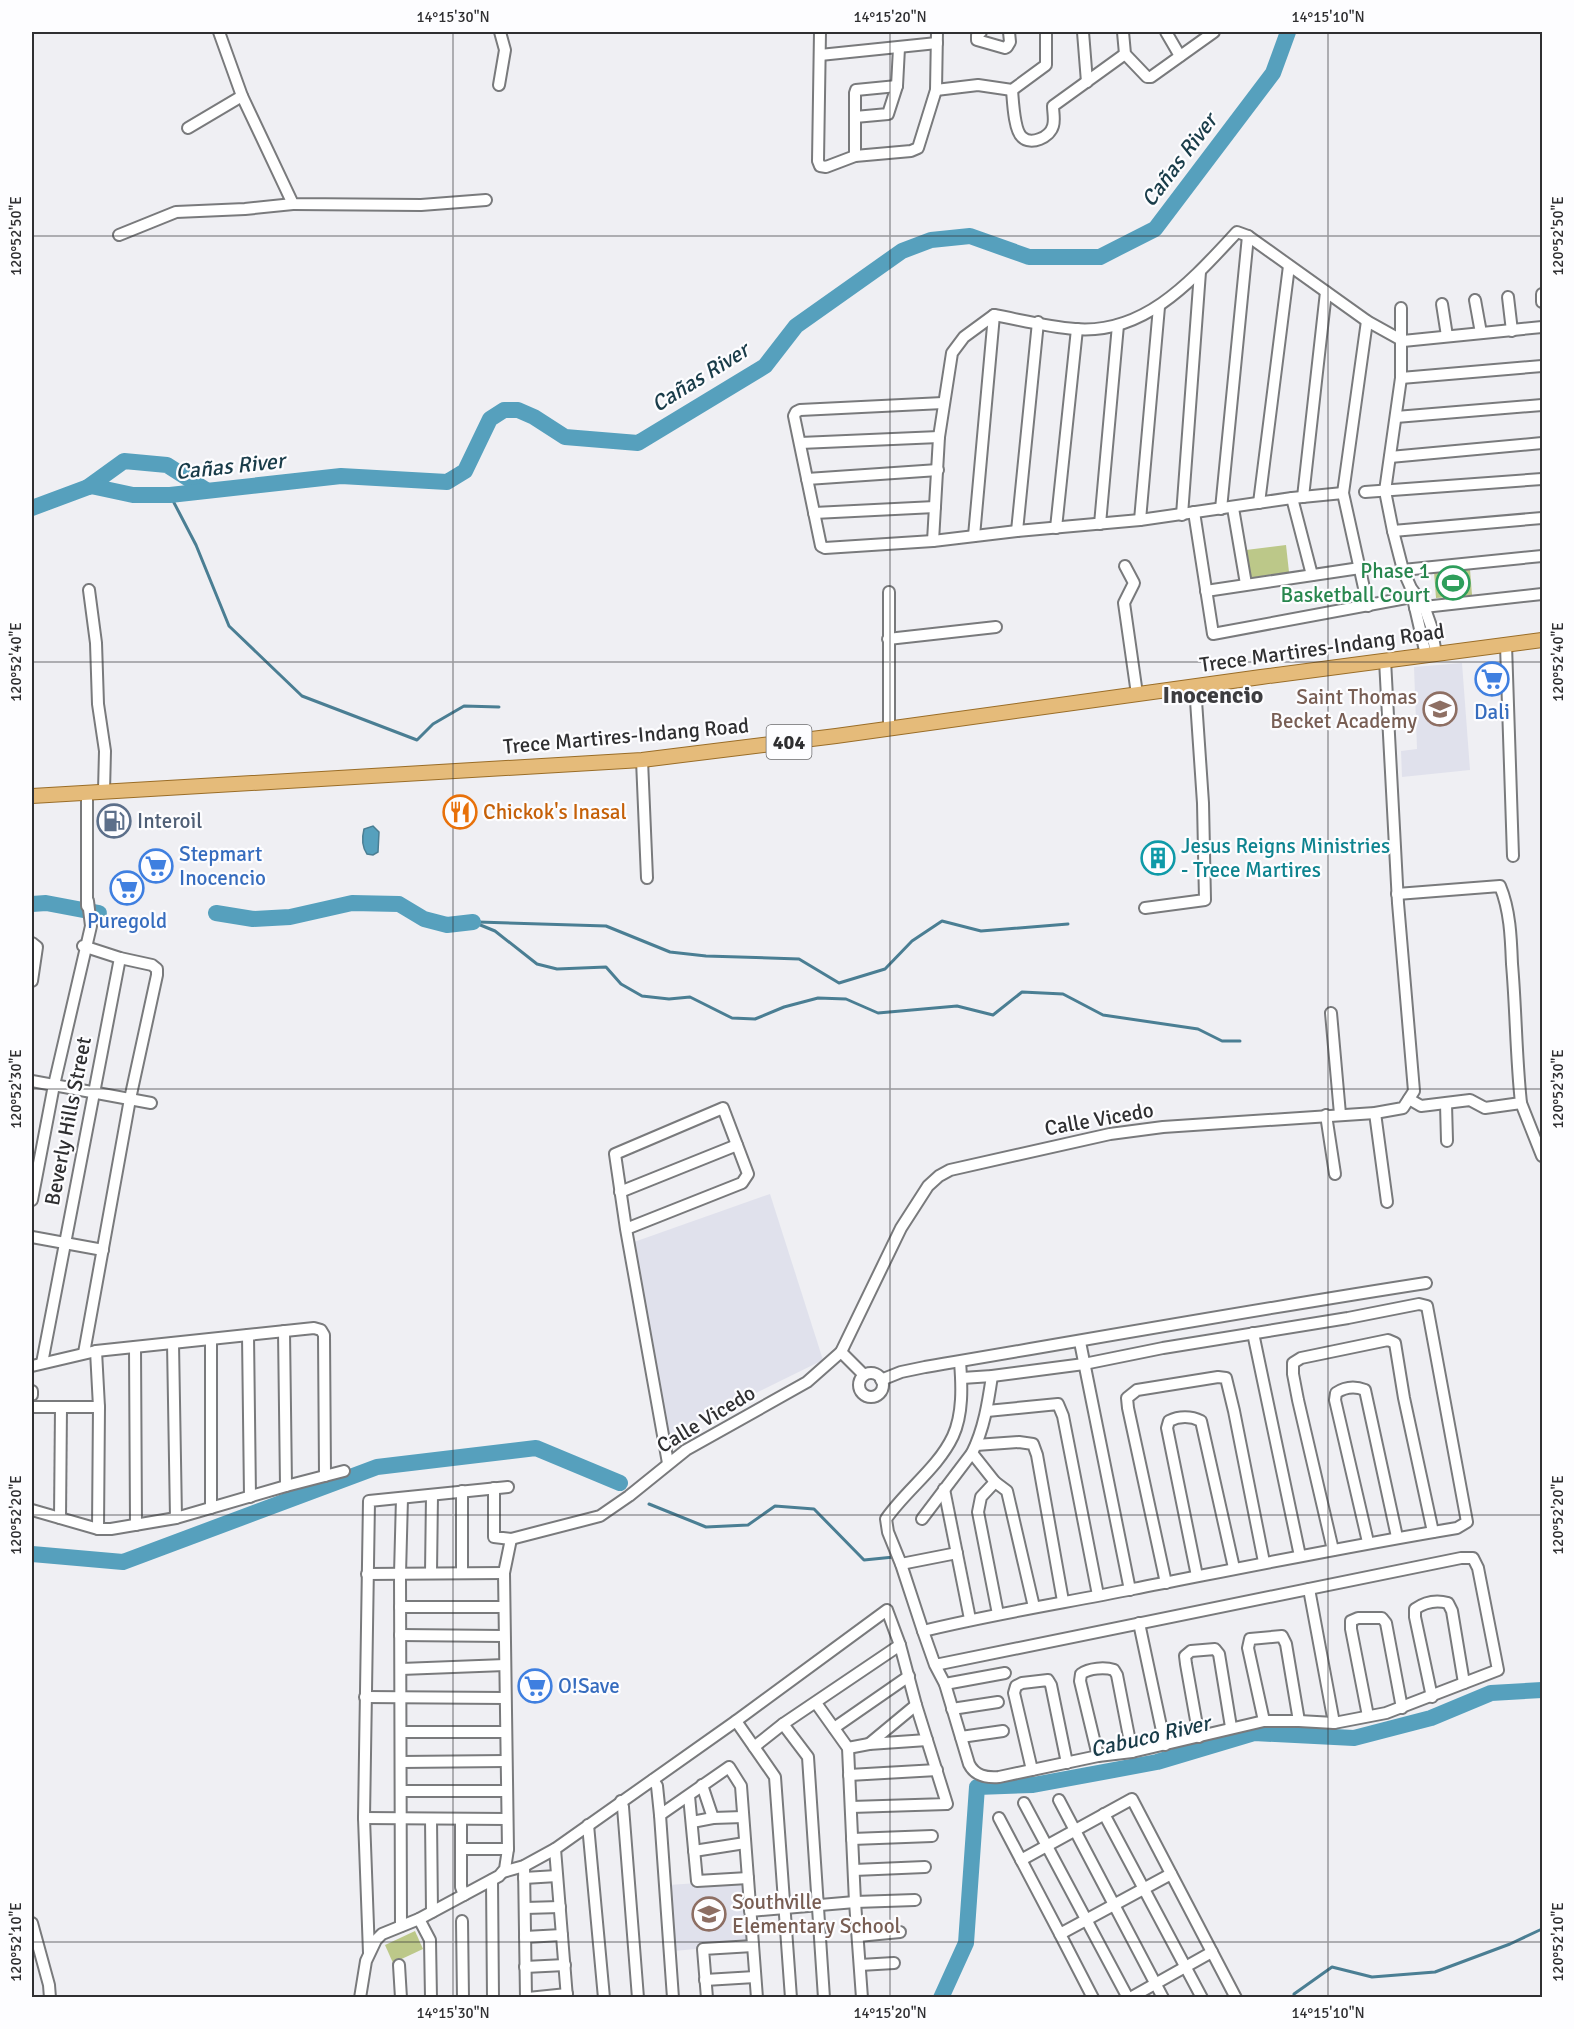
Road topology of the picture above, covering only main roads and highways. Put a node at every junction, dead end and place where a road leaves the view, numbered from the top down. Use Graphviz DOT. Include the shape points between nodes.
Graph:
graph roads {
  1 [pos="1542,640"];
  2 [pos="32,796"];
  1 -- 2 [label="main road, Trece Martires-Indang Road / 404" via="642,759"];
}
